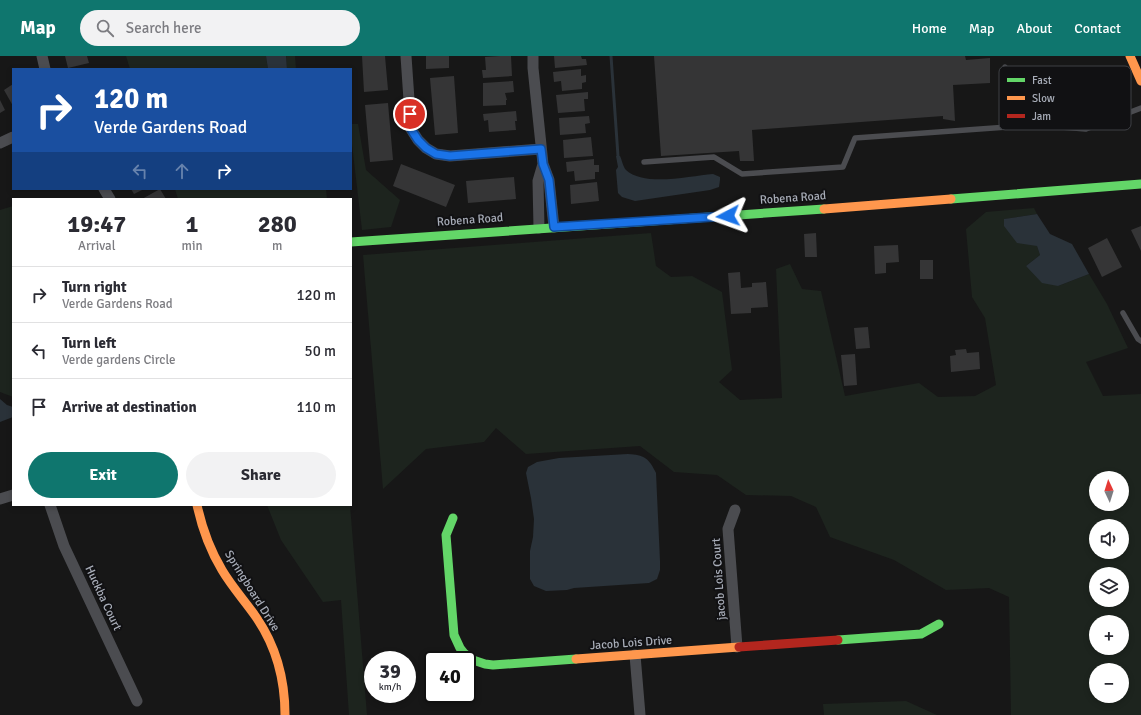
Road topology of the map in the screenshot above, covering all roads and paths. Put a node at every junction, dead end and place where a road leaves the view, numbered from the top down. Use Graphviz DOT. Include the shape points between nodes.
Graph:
graph roads {
  1 [pos="42,56"];
  2 [pos="406,56"];
  3 [pos="533,56"];
  4 [pos="1130,56"];
  5 [pos="45,68"];
  6 [pos="1141,81"];
  7 [pos="1141,108"];
  8 [pos="1131,112"];
  9 [pos="999,128"];
  10 [pos="12,137"];
  11 [pos="0,143"];
  12 [pos="541,149"];
  13 [pos="644,162"];
  14 [pos="543,164"];
  15 [pos="1141,184"];
  16 [pos="554,227"];
  17 [pos="539,228"];
  18 [pos="352,242"];
  19 [pos="1124,313"];
  20 [pos="1141,341"];
  21 [pos="12,494"];
  22 [pos="0,499"];
  23 [pos="50,506"];
  24 [pos="197,506"];
  25 [pos="735,510"];
  26 [pos="453,518"];
  27 [pos="939,624"];
  28 [pos="737,647"];
  29 [pos="635,655"];
  30 [pos="136,701"];
  31 [pos="285,715"];
  32 [pos="640,715"];
  1 -- 5 [label="street"];
  2 -- 12 [label="street" via="411,129 426,148 436,154 450,156"];
  3 -- 12 [label="street"];
  4 -- 6 [label="street"];
  7 -- 8 [label="lane"];
  9 -- 13 [label="lane" via="855,138 843,167 742,174 714,157"];
  10 -- 11 [label="street"];
  12 -- 14 [label="street"];
  14 -- 16 [label="street" via="549,180"];
  14 -- 17 [label="street" via="538,181"];
  15 -- 16 [label="street, Robena Road"];
  16 -- 17 [label="street, Robena Road"];
  17 -- 18 [label="street, Robena Road"];
  19 -- 20 [label="lane"];
  21 -- 22 [label="street"];
  23 -- 30 [label="street, Huckba Court" via="64,546"];
  24 -- 31 [label="street, Springboard Drive" via="210,545 227,577 265,631 274,650 284,691"];
  25 -- 28 [label="street, jacob Lois Court" via="728,529"];
  26 -- 29 [label="street, Jacob Lois Drive" via="446,535 454,635 458,646 467,656 479,663 493,665"];
  27 -- 28 [label="street, Jacob Lois Drive" via="921,634"];
  28 -- 29 [label="street, Jacob Lois Drive"];
  29 -- 32 [label="street"];
}
